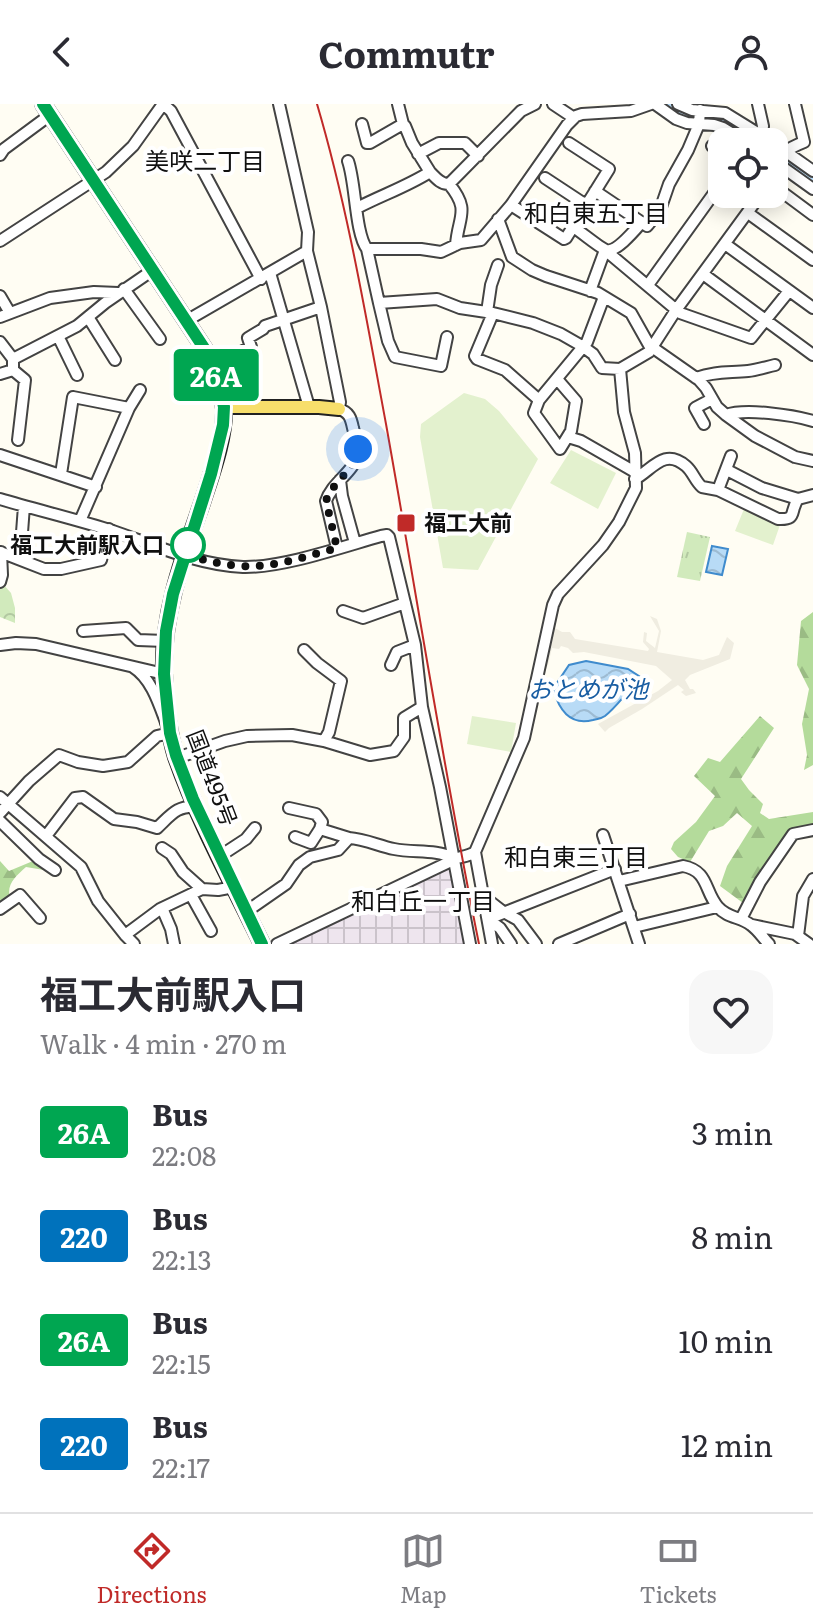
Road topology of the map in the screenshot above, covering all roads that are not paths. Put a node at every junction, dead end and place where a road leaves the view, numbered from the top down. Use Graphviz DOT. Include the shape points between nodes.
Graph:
graph roads {
  1 [pos="163,104"];
  2 [pos="279,104"];
  3 [pos="398,104"];
  4 [pos="535,104"];
  5 [pos="553,104"];
  6 [pos="653,104"];
  7 [pos="678,104"];
  8 [pos="758,104"];
  9 [pos="795,104"];
  10 [pos="695,108"];
  11 [pos="46,109"];
  12 [pos="574,118"];
  13 [pos="362,124"];
  14 [pos="403,124"];
  15 [pos="699,124"];
  16 [pos="723,128"];
  17 [pos="750,128"];
  18 [pos="764,128"];
  19 [pos="367,143"];
  20 [pos="569,143"];
  21 [pos="813,144"];
  22 [pos="788,150"];
  23 [pos="788,151"];
  24 [pos="358,152"];
  25 [pos="788,153"];
  26 [pos="418,154"];
  27 [pos="0,155"];
  28 [pos="478,156"];
  29 [pos="348,161"];
  30 [pos="811,167"];
  31 [pos="430,172"];
  32 [pos="788,173"];
  33 [pos="545,178"];
  34 [pos="95,181"];
  35 [pos="449,184"];
  36 [pos="813,189"];
  37 [pos="595,191"];
  38 [pos="788,196"];
  39 [pos="708,201"];
  40 [pos="511,205"];
  41 [pos="586,205"];
  42 [pos="357,208"];
  43 [pos="751,208"];
  44 [pos="748,213"];
  45 [pos="813,215"];
  46 [pos="498,219"];
  47 [pos="642,222"];
  48 [pos="573,227"];
  49 [pos="0,241"];
  50 [pos="725,244"];
  51 [pos="456,245"];
  52 [pos="367,249"];
  53 [pos="605,250"];
  54 [pos="307,251"];
  55 [pos="813,260"];
  56 [pos="498,265"];
  57 [pos="153,270"];
  58 [pos="703,274"];
  59 [pos="266,276"];
  60 [pos="648,285"];
  61 [pos="121,291"];
  62 [pos="590,291"];
  63 [pos="789,291"];
  64 [pos="0,296"];
  65 [pos="604,297"];
  66 [pos="379,303"];
  67 [pos="321,307"];
  68 [pos="813,308"];
  69 [pos="676,310"];
  70 [pos="490,312"];
  71 [pos="5,315"];
  72 [pos="88,317"];
  73 [pos="284,320"];
  74 [pos="766,320"];
  75 [pos="186,321"];
  76 [pos="58,336"];
  77 [pos="447,337"];
  78 [pos="160,339"];
  79 [pos="0,342"];
  80 [pos="582,346"];
  81 [pos="652,347"];
  82 [pos="813,355"];
  83 [pos="115,360"];
  84 [pos="13,365"];
  85 [pos="775,365"];
  86 [pos="213,366"];
  87 [pos="620,369"];
  88 [pos="0,374"];
  89 [pos="77,375"];
  90 [pos="696,378"];
  91 [pos="557,379"];
  92 [pos="140,390"];
  93 [pos="712,399"];
  94 [pos="539,400"];
  95 [pos="224,407"];
  96 [pos="309,407"];
  97 [pos="129,408"];
  98 [pos="339,409"];
  99 [pos="726,415"];
  100 [pos="813,421"];
  101 [pos="704,424"];
  102 [pos="568,437"];
  103 [pos="18,440"];
  104 [pos="0,455"];
  105 [pos="731,456"];
  106 [pos="813,461"];
  107 [pos="727,470"];
  108 [pos="61,474"];
  109 [pos="635,476"];
  110 [pos="340,480"];
  111 [pos="96,487"];
  112 [pos="718,490"];
  113 [pos="813,495"];
  114 [pos="0,499"];
  115 [pos="798,499"];
  116 [pos="24,506"];
  117 [pos="80,521"];
  118 [pos="109,529"];
  119 [pos="355,543"];
  120 [pos="337,548"];
  121 [pos="185,555"];
  122 [pos="1,557"];
  123 [pos="20,559"];
  124 [pos="0,582"];
  125 [pos="405,603"];
  126 [pos="343,611"];
  127 [pos="83,631"];
  128 [pos="165,642"];
  129 [pos="0,645"];
  130 [pos="415,645"];
  131 [pos="304,650"];
  132 [pos="391,665"];
  133 [pos="133,667"];
  134 [pos="164,674"];
  135 [pos="422,707"];
  136 [pos="170,733"];
  137 [pos="324,741"];
  138 [pos="177,758"];
  139 [pos="3,805"];
  140 [pos="197,807"];
  141 [pos="289,808"];
  142 [pos="0,821"];
  143 [pos="255,828"];
  144 [pos="320,829"];
  145 [pos="813,830"];
  146 [pos="603,835"];
  147 [pos="46,836"];
  148 [pos="295,837"];
  149 [pos="349,838"];
  150 [pos="311,843"];
  151 [pos="162,848"];
  152 [pos="475,852"];
  153 [pos="220,856"];
  154 [pos="310,857"];
  155 [pos="453,858"];
  156 [pos="615,869"];
  157 [pos="55,870"];
  158 [pos="813,879"];
  159 [pos="619,881"];
  160 [pos="234,887"];
  161 [pos="202,889"];
  162 [pos="191,895"];
  163 [pos="484,897"];
  164 [pos="717,907"];
  165 [pos="162,908"];
  166 [pos="0,909"];
  167 [pos="247,911"];
  168 [pos="507,913"];
  169 [pos="630,914"];
  170 [pos="40,918"];
  171 [pos="488,919"];
  172 [pos="741,919"];
  173 [pos="752,925"];
  174 [pos="634,927"];
  175 [pos="211,931"];
  176 [pos="125,935"];
  177 [pos="798,936"];
  178 [pos="565,943"];
  179 [pos="134,944"];
  180 [pos="174,944"];
  181 [pos="262,944"];
  182 [pos="277,944"];
  183 [pos="470,944"];
  184 [pos="492,944"];
  185 [pos="511,944"];
  186 [pos="536,944"];
  187 [pos="639,944"];
  188 [pos="769,944"];
  189 [pos="809,944"];
  1 -- 34 [label="street" via="133,146"];
  1 -- 59 [label="street"];
  2 -- 54 [label="street" via="308,232"];
  3 -- 14 [label="street"];
  4 -- 28 [label="street" via="521,111"];
  5 -- 12 [label="street"];
  6 -- 12 [label="street"];
  6 -- 15 [label="street" via="676,119"];
  7 -- 10 [label="street"];
  8 -- 18 [label="street"];
  9 -- 22 [label="street" via="804,142"];
  10 -- 15 [label="street"];
  10 -- 17 [label="street" via="725,113"];
  11 -- 27 [label="street"];
  11 -- 34 [label="highway, 国道495号"];
  12 -- 40 [label="street"];
  13 -- 19 [label="street"];
  14 -- 19 [label="street"];
  14 -- 26 [label="street"];
  15 -- 16 [label="street"];
  15 -- 47 [label="street" via="660,210 647,226"];
  19 -- 24 [label="street"];
  20 -- 37 [label="street" via="609,169"];
  21 -- 23 [label="street"];
  25 -- 30 [label="street"];
  26 -- 28 [label="street" via="439,143 465,143"];
  26 -- 31 [label="street"];
  28 -- 35 [label="street"];
  29 -- 42 [label="street"];
  31 -- 35 [label="street"];
  31 -- 42 [label="street"];
  32 -- 36 [label="street"];
  33 -- 41 [label="street"];
  34 -- 49 [label="street"];
  34 -- 57 [label="highway, 国道495号"];
  35 -- 51 [label="street" via="461,201"];
  37 -- 41 [label="street"];
  37 -- 47 [label="street"];
  38 -- 45 [label="street"];
  39 -- 60 [label="street"];
  40 -- 46 [label="street"];
  40 -- 48 [label="street" via="564,239"];
  41 -- 48 [label="street"];
  42 -- 52 [label="street"];
  43 -- 44 [label="street"];
  44 -- 50 [label="street"];
  44 -- 55 [label="street"];
  46 -- 51 [label="street" via="481,240"];
  46 -- 62 [label="street" via="512,257"];
  47 -- 53 [label="street" via="613,249"];
  48 -- 53 [label="street"];
  50 -- 58 [label="street"];
  50 -- 63 [label="street"];
  51 -- 52 [label="street" via="441,252"];
  52 -- 66 [label="street"];
  53 -- 60 [label="street"];
  53 -- 62 [label="street"];
  54 -- 59 [label="street"];
  54 -- 67 [label="street"];
  56 -- 70 [label="street"];
  57 -- 61 [label="street"];
  57 -- 75 [label="highway, 国道495号"];
  58 -- 69 [label="street"];
  58 -- 74 [label="street"];
  59 -- 73 [label="street"];
  59 -- 75 [label="street"];
  60 -- 69 [label="street"];
  61 -- 71 [label="street" via="50,298"];
  61 -- 72 [label="street"];
  61 -- 78 [label="street"];
  62 -- 65 [label="street"];
  63 -- 68 [label="street"];
  63 -- 74 [label="street"];
  64 -- 71 [label="street"];
  65 -- 80 [label="street"];
  65 -- 81 [label="street" via="631,313"];
  66 -- 70 [label="street" via="437,299"];
  66 -- 77 [label="street" via="395,357 441,366"];
  67 -- 73 [label="street"];
  67 -- 98 [label="street"];
  69 -- 74 [label="street" via="751,338"];
  69 -- 81 [label="street"];
  70 -- 80 [label="street" via="533,323"];
  70 -- 94 [label="street" via="475,356 505,370"];
  72 -- 76 [label="street"];
  72 -- 83 [label="street"];
  73 -- 86 [label="street" via="265,326 248,338 251,347"];
  73 -- 96 [label="street"];
  74 -- 82 [label="street"];
  75 -- 86 [label="highway, 国道495号"];
  76 -- 84 [label="street"];
  76 -- 89 [label="street"];
  79 -- 84 [label="street"];
  80 -- 87 [label="street" via="602,368"];
  80 -- 91 [label="street"];
  81 -- 87 [label="street"];
  81 -- 90 [label="street"];
  84 -- 88 [label="street"];
  84 -- 103 [label="street" via="25,380"];
  85 -- 90 [label="street"];
  86 -- 95 [label="highway, 国道495号"];
  87 -- 109 [label="street"];
  90 -- 93 [label="street"];
  91 -- 94 [label="street"];
  91 -- 102 [label="street" via="576,401"];
  92 -- 97 [label="street"];
  93 -- 99 [label="street"];
  93 -- 101 [label="street" via="695,408"];
  94 -- 102 [label="street" via="534,413 560,449"];
  95 -- 96 [label="main road"];
  95 -- 121 [label="highway, 国道495号" via="211,474"];
  96 -- 98 [label="main road"];
  97 -- 108 [label="street" via="73,397"];
  97 -- 111 [label="street"];
  98 -- 110 [label="street" via="351,418 358,449 353,466"];
  99 -- 100 [label="street"];
  99 -- 106 [label="street" via="755,436"];
  102 -- 109 [label="street"];
  104 -- 108 [label="street"];
  105 -- 107 [label="street"];
  107 -- 112 [label="street"];
  107 -- 115 [label="street"];
  108 -- 111 [label="street"];
  109 -- 112 [label="street" via="658,461 673,460 687,467 702,487"];
  109 -- 152 [label="street" via="636,488 619,522 553,605 524,738"];
  110 -- 119 [label="street"];
  110 -- 120 [label="street" via="326,501"];
  111 -- 117 [label="street"];
  112 -- 115 [label="street" via="778,519 792,516"];
  113 -- 115 [label="street"];
  114 -- 116 [label="street"];
  116 -- 117 [label="street"];
  116 -- 123 [label="street"];
  117 -- 118 [label="street"];
  118 -- 121 [label="street"];
  118 -- 123 [label="street" via="101,560 44,569"];
  119 -- 120 [label="street"];
  119 -- 125 [label="street" via="389,537"];
  120 -- 121 [label="street" via="243,567"];
  121 -- 128 [label="highway, 国道495号"];
  122 -- 123 [label="street"];
  122 -- 124 [label="street"];
  125 -- 126 [label="street" via="363,618"];
  125 -- 130 [label="street"];
  127 -- 128 [label="street" via="126,628 138,640"];
  128 -- 133 [label="street" via="154,661"];
  128 -- 134 [label="highway, 国道495号"];
  129 -- 133 [label="street" via="36,644"];
  130 -- 132 [label="street" via="397,652"];
  130 -- 135 [label="street"];
  131 -- 137 [label="street" via="341,681"];
  133 -- 134 [label="street"];
  133 -- 136 [label="street" via="150,684"];
  134 -- 136 [label="highway, 国道495号"];
  135 -- 137 [label="street" via="404,718 404,737 394,751 370,755"];
  135 -- 155 [label="street"];
  136 -- 138 [label="highway, 国道495号"];
  136 -- 139 [label="street" via="157,736 128,762 103,766 59,755"];
  137 -- 138 [label="street" via="247,736"];
  138 -- 140 [label="highway, 国道495号"];
  139 -- 147 [label="street"];
  140 -- 147 [label="street" via="175,810 157,828 114,819 83,797 75,798"];
  140 -- 153 [label="highway, 国道495号"];
  141 -- 144 [label="street" via="316,814"];
  142 -- 157 [label="street"];
  143 -- 153 [label="street"];
  144 -- 149 [label="street"];
  144 -- 150 [label="street"];
  145 -- 172 [label="street" via="793,834"];
  146 -- 156 [label="street"];
  147 -- 176 [label="street" via="81,867 98,901"];
  148 -- 150 [label="street"];
  149 -- 154 [label="street" via="338,850"];
  149 -- 155 [label="street"];
  150 -- 154 [label="street"];
  151 -- 161 [label="street"];
  152 -- 155 [label="street"];
  152 -- 163 [label="street"];
  153 -- 160 [label="highway, 国道495号"];
  154 -- 167 [label="street" via="286,884"];
  155 -- 182 [label="street"];
  155 -- 183 [label="street"];
  156 -- 159 [label="street"];
  156 -- 168 [label="street"];
  158 -- 177 [label="street" via="803,896"];
  159 -- 164 [label="street" via="683,866 702,876"];
  159 -- 169 [label="street"];
  160 -- 161 [label="street"];
  160 -- 167 [label="highway, 国道495号"];
  161 -- 162 [label="street"];
  162 -- 165 [label="street"];
  162 -- 175 [label="street"];
  163 -- 168 [label="street"];
  163 -- 171 [label="street"];
  164 -- 172 [label="street"];
  164 -- 174 [label="street"];
  165 -- 176 [label="street"];
  165 -- 180 [label="street"];
  166 -- 170 [label="street" via="20,895"];
  167 -- 181 [label="highway, 国道495号"];
  168 -- 171 [label="street"];
  168 -- 186 [label="street"];
  169 -- 174 [label="street"];
  169 -- 178 [label="street"];
  171 -- 184 [label="street"];
  171 -- 185 [label="street"];
  172 -- 173 [label="street"];
  173 -- 177 [label="street"];
  173 -- 188 [label="street"];
  174 -- 187 [label="street"];
  176 -- 179 [label="street"];
  177 -- 189 [label="street"];
}
